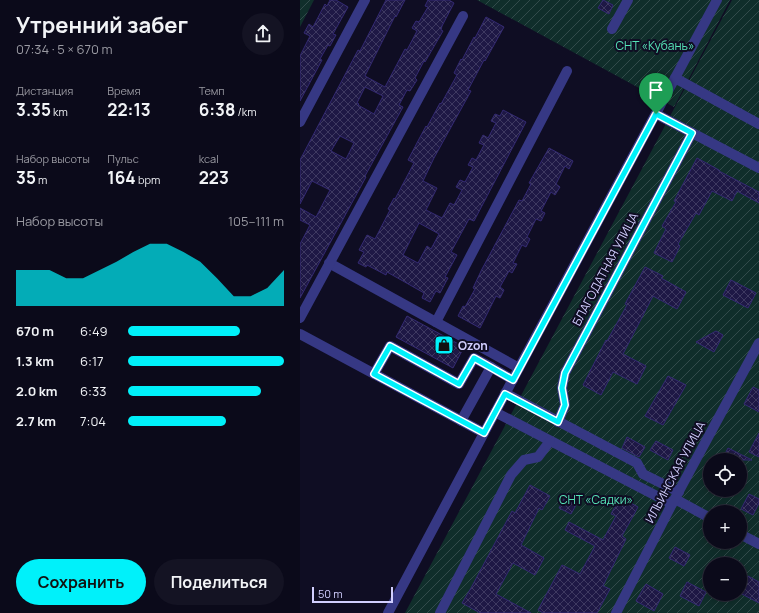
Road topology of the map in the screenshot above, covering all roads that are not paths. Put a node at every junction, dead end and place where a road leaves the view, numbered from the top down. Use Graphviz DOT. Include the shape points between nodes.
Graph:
graph roads {
  1 [pos="365,0"];
  2 [pos="628,0"];
  3 [pos="717,0"];
  4 [pos="463,16"];
  5 [pos="612,29"];
  6 [pos="567,71"];
  7 [pos="675,78"];
  8 [pos="656,114"];
  9 [pos="300,122"];
  10 [pos="759,124"];
  11 [pos="692,133"];
  12 [pos="759,168"];
  13 [pos="329,263"];
  14 [pos="300,318"];
  15 [pos="436,322"];
  16 [pos="300,334"];
  17 [pos="759,344"];
  18 [pos="490,367"];
  19 [pos="519,368"];
  20 [pos="374,374"];
  21 [pos="513,380"];
  22 [pos="505,394"];
  23 [pos="495,412"];
  24 [pos="461,421"];
  25 [pos="558,422"];
  26 [pos="484,433"];
  27 [pos="550,441"];
  28 [pos="675,499"];
  29 [pos="703,514"];
  30 [pos="747,538"];
  31 [pos="759,544"];
  32 [pos="388,613"];
  33 [pos="440,613"];
  34 [pos="616,613"];
  1 -- 9 [label="street"];
  2 -- 5 [label="street"];
  3 -- 7 [label="street"];
  4 -- 13 [label="street"];
  6 -- 15 [label="street"];
  7 -- 8 [label="street"];
  7 -- 10 [label="street"];
  8 -- 11 [label="street"];
  8 -- 19 [label="street"];
  11 -- 12 [label="street"];
  11 -- 25 [label="street, БЛАГОДАТНАЯ УЛИЦА" via="565,373 562,388 565,405"];
  13 -- 14 [label="street"];
  13 -- 15 [label="street"];
  15 -- 19 [label="street"];
  16 -- 20 [label="street"];
  17 -- 28 [label="street, ИЛЬИНСКАЯ УЛИЦА"];
  18 -- 20 [label="street" via="474,358 459,384 390,346"];
  18 -- 21 [label="street"];
  18 -- 24 [label="street"];
  19 -- 21 [label="street"];
  20 -- 24 [label="street"];
  21 -- 22 [label="street"];
  22 -- 23 [label="street"];
  22 -- 25 [label="street"];
  23 -- 26 [label="street"];
  23 -- 27 [label="street"];
  24 -- 26 [label="street"];
  25 -- 28 [label="street" via="636,463 642,474"];
  26 -- 32 [label="street"];
  27 -- 28 [label="street"];
  27 -- 33 [label="street" via="538,457 524,460 512,475"];
  28 -- 29 [label="street"];
  28 -- 34 [label="street, ИЛЬИНСКАЯ УЛИЦА"];
  30 -- 31 [label="street"];
}
